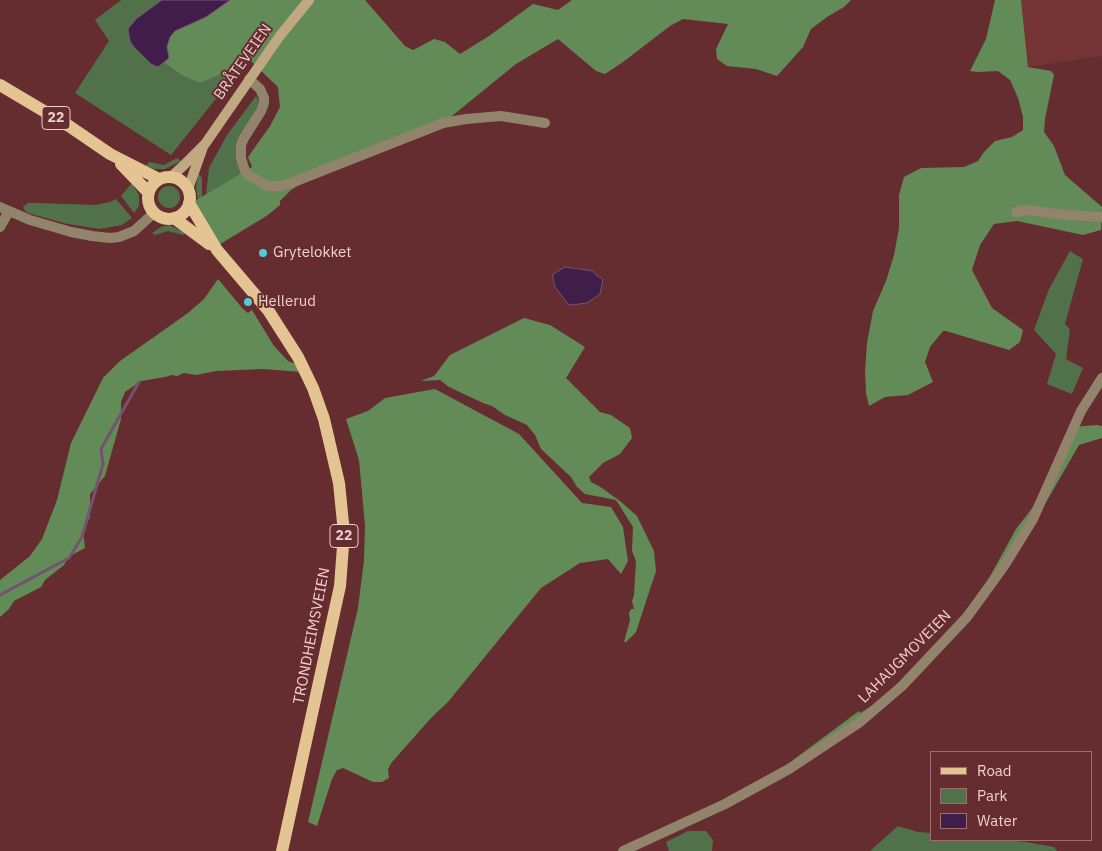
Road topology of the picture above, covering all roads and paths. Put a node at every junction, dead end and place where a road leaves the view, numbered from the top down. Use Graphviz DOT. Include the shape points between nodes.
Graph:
graph roads {
  1 [pos="309,0"];
  2 [pos="249,79"];
  3 [pos="0,85"];
  4 [pos="545,123"];
  5 [pos="204,144"];
  6 [pos="110,154"];
  7 [pos="165,178"];
  8 [pos="188,189"];
  9 [pos="148,192"];
  10 [pos="189,204"];
  11 [pos="4,209"];
  12 [pos="1016,212"];
  13 [pos="154,213"];
  14 [pos="1102,217"];
  15 [pos="174,218"];
  16 [pos="0,227"];
  17 [pos="217,250"];
  18 [pos="1102,378"];
  19 [pos="282,851"];
  20 [pos="623,851"];
  1 -- 2 [label="main road, BRÅTEVEIEN"];
  2 -- 4 [label="street" via="260,89 264,102 241,145 241,158 250,176 274,187 443,123 501,116"];
  2 -- 5 [label="main road, BRÅTEVEIEN"];
  3 -- 6 [label="main road, 22"];
  5 -- 7 [label="main road, BRÅTEVEIEN" via="184,165"];
  5 -- 8 [label="main road, BRÅTEVEIEN"];
  6 -- 7 [label="main road, 22"];
  6 -- 9 [label="main road, 22"];
  7 -- 8 [label="main road, 22" via="181,180"];
  7 -- 9 [label="main road" via="152,184"];
  8 -- 10 [label="main road, 22"];
  9 -- 13 [label="main road, 22"];
  10 -- 15 [label="main road"];
  10 -- 17 [label="main road, TRONDHEIMSVEIEN / 22"];
  11 -- 13 [label="street" via="71,232 110,238 134,231"];
  11 -- 16 [label="street"];
  12 -- 14 [label="street" via="1026,210"];
  13 -- 15 [label="main road, 22" via="163,218"];
  15 -- 17 [label="main road, TRONDHEIMSVEIEN / 22"];
  17 -- 19 [label="main road, TRONDHEIMSVEIEN / 22" via="268,310 306,372 328,434 341,500 344,550 340,586"];
  18 -- 20 [label="street, LAHAUGMOVEIEN" via="1081,410 1033,519 1004,566 967,617 908,680 860,722 781,773 725,804"];
}
